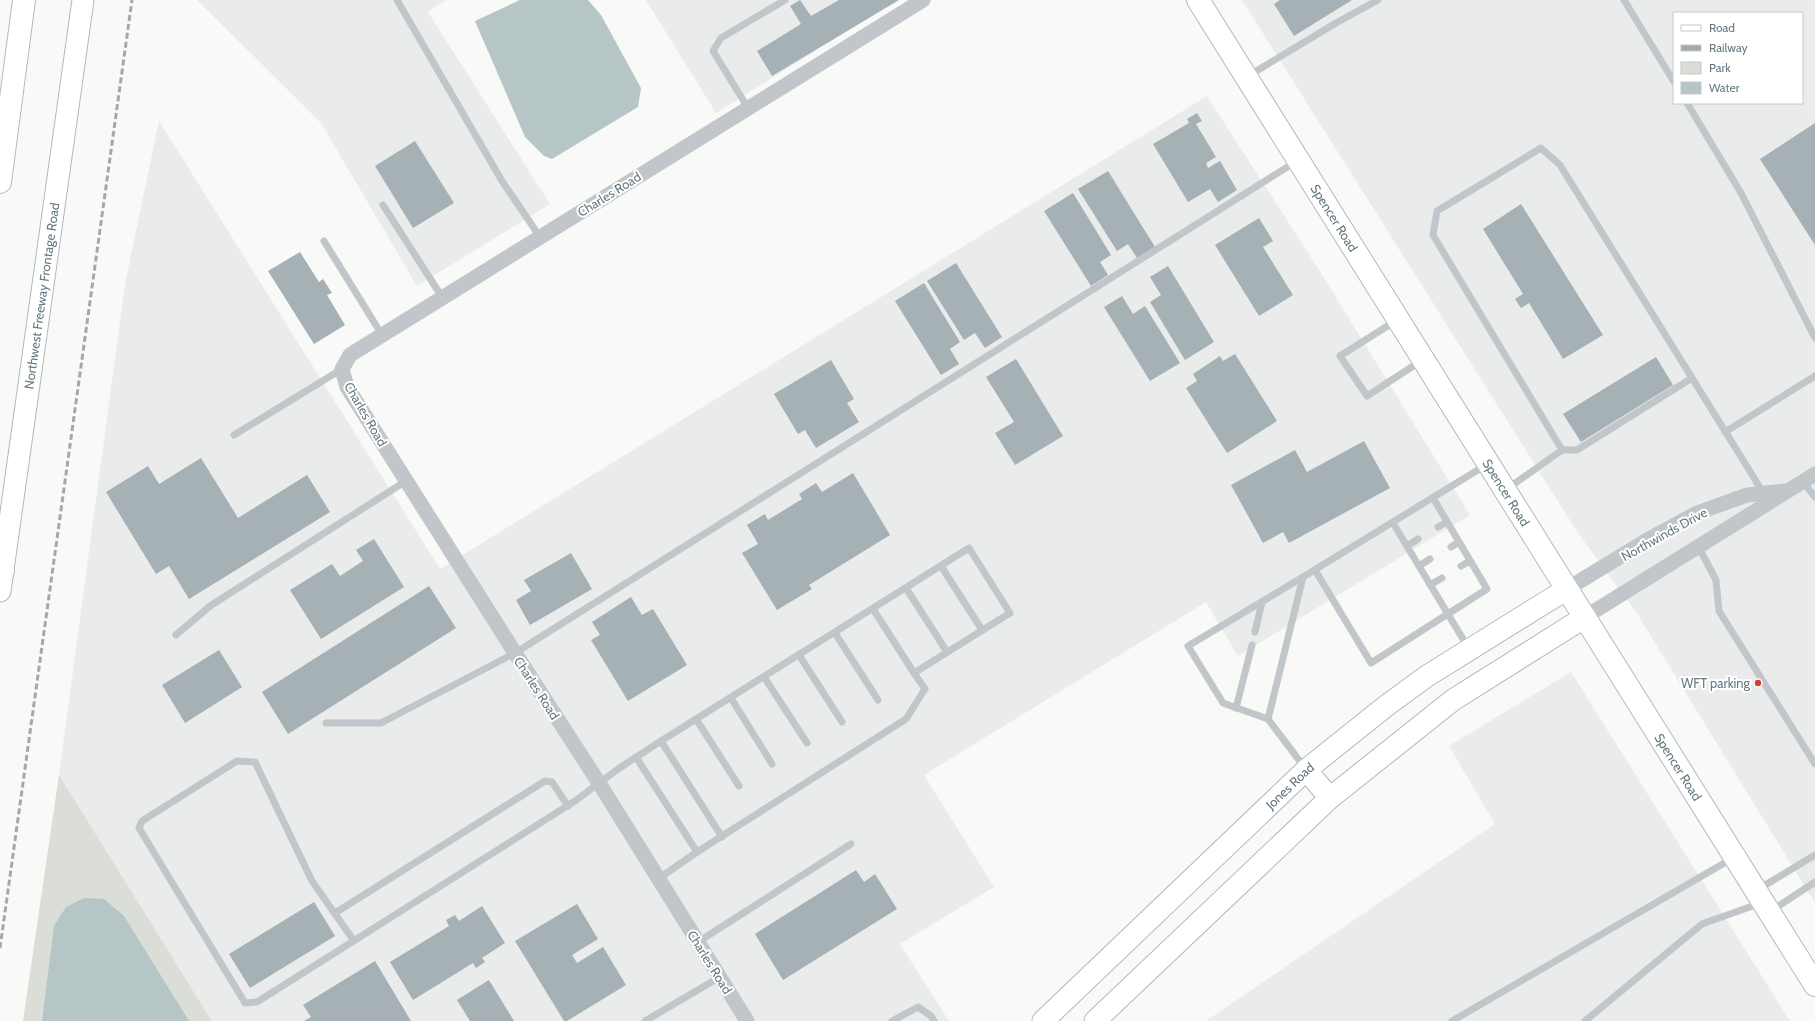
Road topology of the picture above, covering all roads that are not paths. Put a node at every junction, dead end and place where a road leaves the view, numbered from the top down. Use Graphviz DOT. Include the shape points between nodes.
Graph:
graph roads {
  1 [pos="24,0"];
  2 [pos="83,0"];
  3 [pos="397,0"];
  4 [pos="785,0"];
  5 [pos="923,0"];
  6 [pos="1198,0"];
  7 [pos="1378,0"];
  8 [pos="1624,0"];
  9 [pos="1246,78"];
  10 [pos="1673,80"];
  11 [pos="1688,104"];
  12 [pos="748,108"];
  13 [pos="1298,160"];
  14 [pos="0,182"];
  15 [pos="383,206"];
  16 [pos="540,236"];
  17 [pos="324,241"];
  18 [pos="442,297"];
  19 [pos="1398,320"];
  20 [pos="382,335"];
  21 [pos="1815,338"];
  22 [pos="1423,360"];
  23 [pos="342,369"];
  24 [pos="1815,376"];
  25 [pos="1692,378"];
  26 [pos="1725,432"];
  27 [pos="234,435"];
  28 [pos="1562,450"];
  29 [pos="1488,464"];
  30 [pos="1809,478"];
  31 [pos="406,481"];
  32 [pos="1505,490"];
  33 [pos="1815,497"];
  34 [pos="1433,498"];
  35 [pos="1766,498"];
  36 [pos="1447,522"];
  37 [pos="1393,523"];
  38 [pos="1438,527"];
  39 [pos="1418,539"];
  40 [pos="1459,542"];
  41 [pos="1407,546"];
  42 [pos="1698,546"];
  43 [pos="1451,547"];
  44 [pos="1430,559"];
  45 [pos="1470,560"];
  46 [pos="941,566"];
  47 [pos="1419,566"];
  48 [pos="1461,566"];
  49 [pos="1315,570"];
  50 [pos="1303,577"];
  51 [pos="1442,578"];
  52 [pos="1,580"];
  53 [pos="1430,585"];
  54 [pos="906,588"];
  55 [pos="1567,589"];
  56 [pos="1262,602"];
  57 [pos="873,609"];
  58 [pos="1448,614"];
  59 [pos="1584,617"];
  60 [pos="982,630"];
  61 [pos="1255,632"];
  62 [pos="835,633"];
  63 [pos="176,635"];
  64 [pos="1252,645"];
  65 [pos="1470,649"];
  66 [pos="947,652"];
  67 [pos="515,653"];
  68 [pos="799,655"];
  69 [pos="914,672"];
  70 [pos="764,677"];
  71 [pos="730,698"];
  72 [pos="878,700"];
  73 [pos="1236,708"];
  74 [pos="696,719"];
  75 [pos="1268,719"];
  76 [pos="842,722"];
  77 [pos="326,723"];
  78 [pos="661,741"];
  79 [pos="807,743"];
  80 [pos="636,757"];
  81 [pos="772,764"];
  82 [pos="1815,764"];
  83 [pos="1306,770"];
  84 [pos="599,783"];
  85 [pos="738,786"];
  86 [pos="1330,798"];
  87 [pos="568,806"];
  88 [pos="722,837"];
  89 [pos="851,844"];
  90 [pos="697,852"];
  91 [pos="1815,855"];
  92 [pos="1735,857"];
  93 [pos="658,879"];
  94 [pos="1815,882"];
  95 [pos="1762,901"];
  96 [pos="335,913"];
  97 [pos="354,941"];
  98 [pos="698,942"];
  99 [pos="720,977"];
  100 [pos="1815,985"];
  101 [pos="645,1021"];
  102 [pos="747,1021"];
  103 [pos="892,1021"];
  104 [pos="934,1021"];
  105 [pos="1042,1021"];
  106 [pos="1095,1021"];
  107 [pos="1452,1021"];
  108 [pos="1585,1021"];
  1 -- 14 [label="main road"];
  2 -- 52 [label="main road, Northwest Freeway Frontage Road"];
  3 -- 16 [label="lane" via="502,181"];
  4 -- 12 [label="lane" via="721,38 713,51"];
  5 -- 12 [label="street, Charles Road"];
  6 -- 9 [label="main road, Spencer Road"];
  7 -- 9 [label="lane"];
  8 -- 10 [label="lane"];
  9 -- 13 [label="main road, Spencer Road"];
  11 -- 21 [label="lane" via="1741,193"];
  12 -- 16 [label="street, Charles Road"];
  13 -- 19 [label="main road, Spencer Road"];
  13 -- 67 [label="lane"];
  15 -- 18 [label="lane"];
  16 -- 18 [label="street, Charles Road"];
  17 -- 20 [label="lane"];
  18 -- 20 [label="street, Charles Road"];
  19 -- 22 [label="main road, Spencer Road"];
  19 -- 22 [label="lane" via="1340,356 1367,396"];
  20 -- 23 [label="street, Charles Road" via="350,355"];
  22 -- 29 [label="main road, Spencer Road"];
  23 -- 27 [label="lane"];
  23 -- 31 [label="street, Charles Road" via="347,387"];
  24 -- 26 [label="lane"];
  25 -- 26 [label="lane"];
  25 -- 28 [label="lane" via="1577,450"];
  25 -- 28 [label="lane" via="1560,165 1541,148 1437,211 1432,235"];
  26 -- 35 [label="lane"];
  28 -- 32 [label="lane"];
  29 -- 32 [label="main road, Spencer Road"];
  29 -- 34 [label="lane"];
  30 -- 33 [label="lane"];
  30 -- 35 [label="street, Northwinds Drive" via="1790,490"];
  31 -- 63 [label="lane" via="210,606"];
  31 -- 67 [label="street, Charles Road"];
  32 -- 55 [label="main road, Spencer Road"];
  34 -- 36 [label="lane"];
  34 -- 37 [label="lane"];
  35 -- 42 [label="street, Northwinds Drive"];
  35 -- 55 [label="street, Northwinds Drive" via="1747,495 1697,513"];
  36 -- 38 [label="lane"];
  36 -- 40 [label="lane"];
  37 -- 41 [label="lane"];
  37 -- 49 [label="lane"];
  39 -- 41 [label="lane"];
  40 -- 43 [label="lane"];
  40 -- 45 [label="lane"];
  41 -- 47 [label="lane"];
  42 -- 59 [label="street, Northwinds Drive"];
  42 -- 82 [label="lane" via="1716,580 1719,611"];
  44 -- 47 [label="lane"];
  45 -- 48 [label="lane"];
  45 -- 58 [label="lane" via="1487,589"];
  46 -- 54 [label="lane"];
  46 -- 60 [label="lane"];
  46 -- 60 [label="lane" via="969,548 973,554 1010,613"];
  47 -- 53 [label="lane"];
  49 -- 50 [label="lane"];
  49 -- 58 [label="lane" via="1371,663"];
  50 -- 56 [label="lane"];
  50 -- 75 [label="lane"];
  51 -- 53 [label="lane"];
  53 -- 58 [label="lane"];
  54 -- 57 [label="lane"];
  54 -- 66 [label="lane"];
  55 -- 59 [label="main road, Spencer Road"];
  55 -- 65 [label="main road, Jones Road"];
  56 -- 61 [label="lane"];
  56 -- 73 [label="lane" via="1188,646 1223,703"];
  57 -- 62 [label="lane"];
  57 -- 69 [label="lane"];
  58 -- 65 [label="lane"];
  59 -- 86 [label="main road" via="1453,700"];
  59 -- 92 [label="main road, Spencer Road"];
  60 -- 66 [label="lane"];
  62 -- 68 [label="lane"];
  62 -- 72 [label="lane"];
  64 -- 73 [label="lane"];
  65 -- 83 [label="main road, Jones Road" via="1386,706"];
  66 -- 69 [label="lane"];
  67 -- 77 [label="lane" via="381,723"];
  67 -- 84 [label="street, Charles Road"];
  68 -- 70 [label="lane"];
  68 -- 76 [label="lane"];
  69 -- 88 [label="lane" via="925,690 906,718"];
  70 -- 71 [label="lane"];
  70 -- 79 [label="lane"];
  71 -- 74 [label="lane"];
  71 -- 81 [label="lane"];
  73 -- 75 [label="lane"];
  74 -- 78 [label="lane"];
  74 -- 85 [label="lane"];
  75 -- 83 [label="lane"];
  78 -- 80 [label="lane"];
  78 -- 88 [label="lane"];
  80 -- 84 [label="lane"];
  80 -- 90 [label="lane"];
  83 -- 86 [label="main road"];
  83 -- 105 [label="main road, Jones Road"];
  84 -- 87 [label="lane"];
  84 -- 93 [label="street, Charles Road"];
  86 -- 106 [label="main road"];
  87 -- 96 [label="lane" via="552,782 545,781"];
  87 -- 97 [label="lane"];
  88 -- 90 [label="lane"];
  89 -- 98 [label="lane"];
  90 -- 93 [label="lane"];
  91 -- 95 [label="lane"];
  92 -- 95 [label="main road, Spencer Road"];
  92 -- 107 [label="lane"];
  93 -- 98 [label="street, Charles Road"];
  94 -- 95 [label="lane"];
  95 -- 100 [label="main road, Spencer Road"];
  95 -- 108 [label="lane" via="1702,924"];
  96 -- 97 [label="lane"];
  96 -- 97 [label="lane" via="312,880 255,762 237,761 142,821 139,828 245,1003 257,1002"];
  98 -- 99 [label="street, Charles Road"];
  99 -- 101 [label="lane"];
  99 -- 102 [label="street, Charles Road"];
  103 -- 104 [label="lane" via="918,1007"];
}
